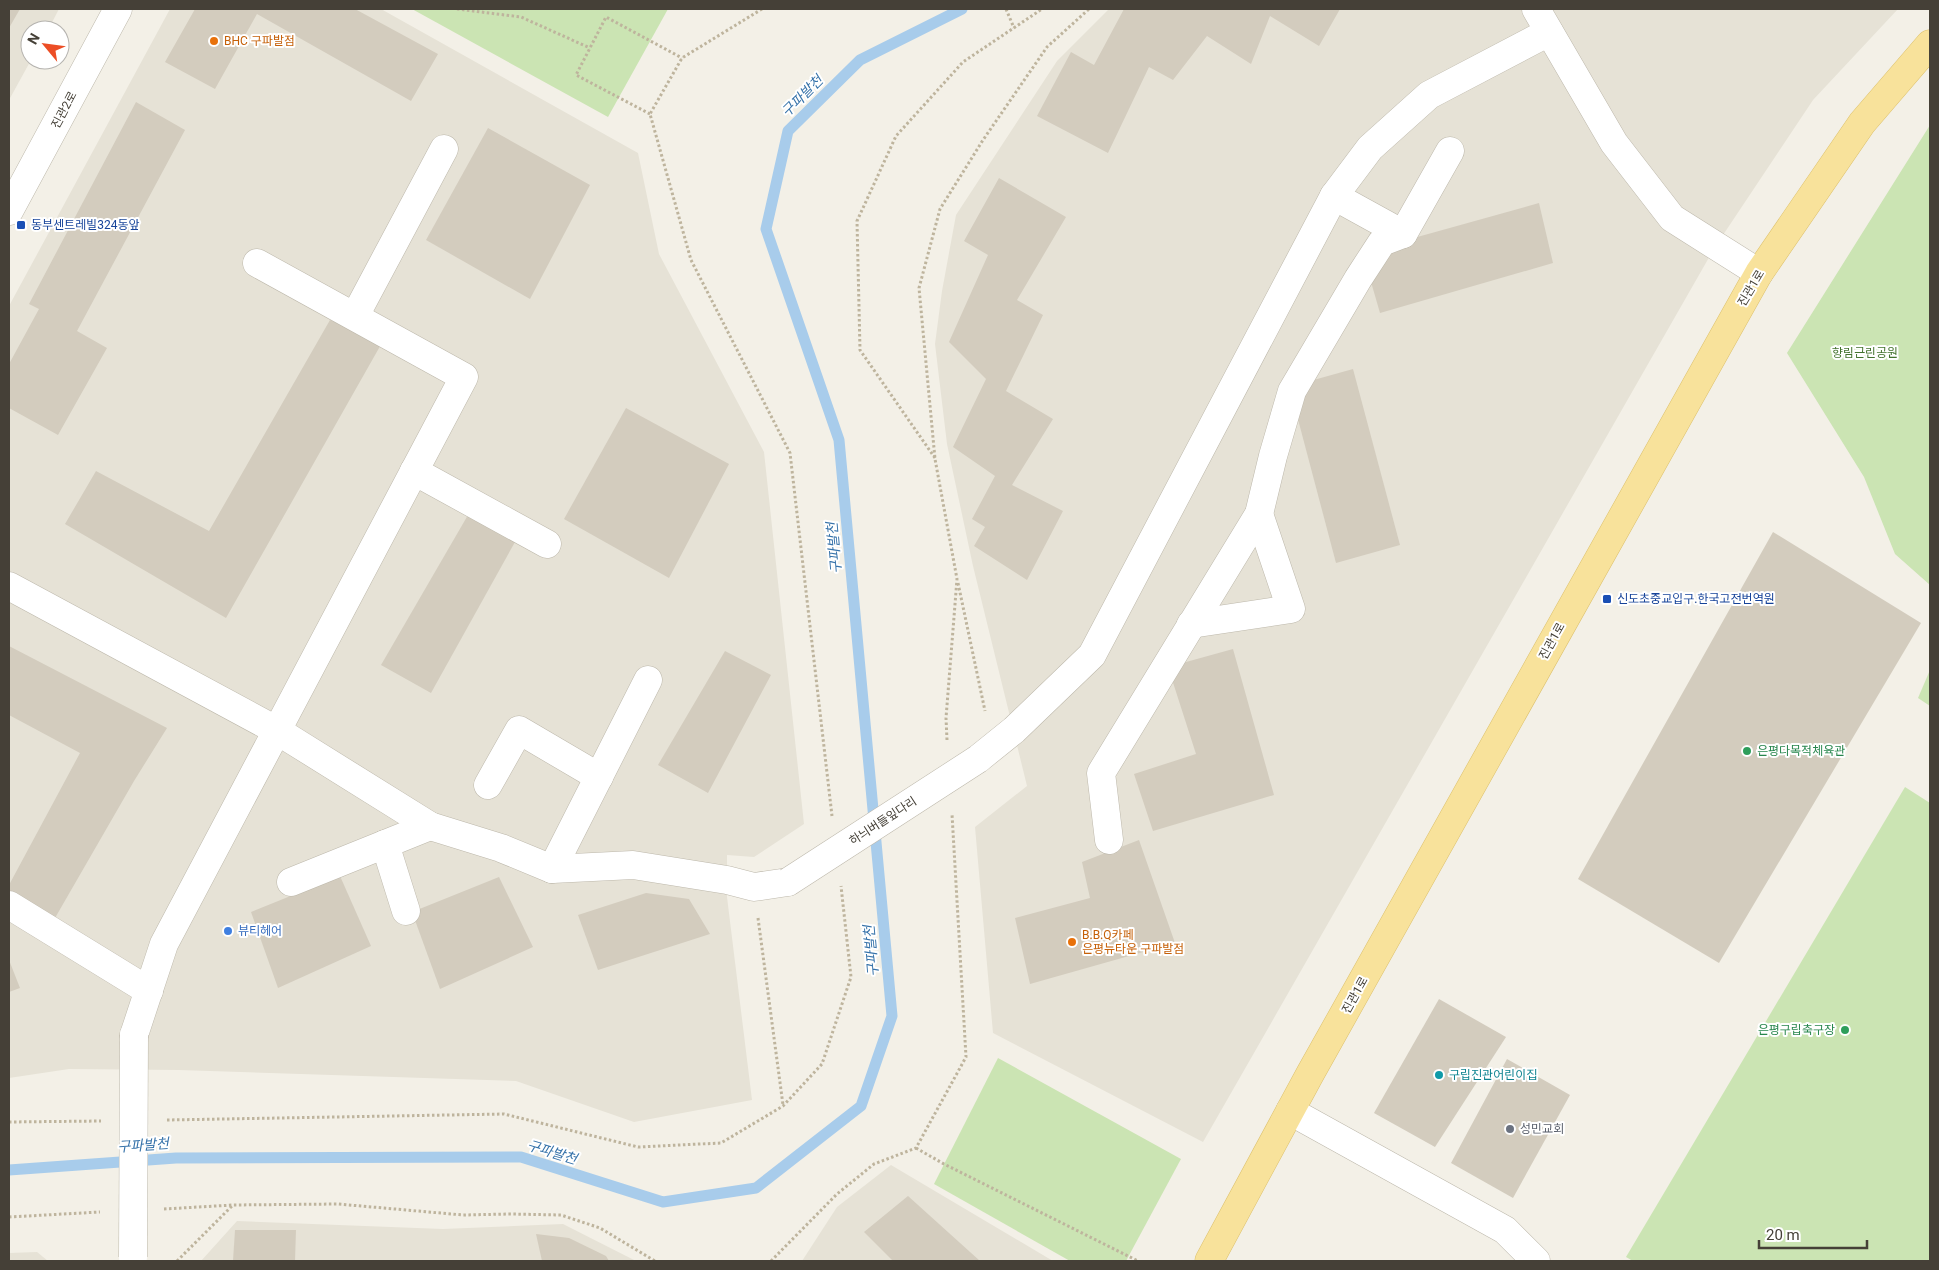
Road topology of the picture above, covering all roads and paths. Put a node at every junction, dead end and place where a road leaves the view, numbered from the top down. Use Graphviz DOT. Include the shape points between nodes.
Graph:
graph roads {
  1 [pos="118,9"];
  2 [pos="457,9"];
  3 [pos="1006,9"];
  4 [pos="1042,9"];
  5 [pos="1089,9"];
  6 [pos="1543,20"];
  7 [pos="1014,28"];
  8 [pos="1930,44"];
  9 [pos="590,48"];
  10 [pos="682,58"];
  11 [pos="650,114"];
  12 [pos="444,148"];
  13 [pos="1450,151"];
  14 [pos="1334,196"];
  15 [pos="9,211"];
  16 [pos="1403,234"];
  17 [pos="257,263"];
  18 [pos="1759,273"];
  19 [pos="355,316"];
  20 [pos="935,459"];
  21 [pos="414,471"];
  22 [pos="1259,514"];
  23 [pos="547,544"];
  24 [pos="957,578"];
  25 [pos="9,586"];
  26 [pos="1191,624"];
  27 [pos="648,680"];
  28 [pos="987,720"];
  29 [pos="276,730"];
  30 [pos="948,748"];
  31 [pos="599,777"];
  32 [pos="488,785"];
  33 [pos="951,808"];
  34 [pos="430,826"];
  35 [pos="1109,840"];
  36 [pos="385,844"];
  37 [pos="552,869"];
  38 [pos="291,882"];
  39 [pos="9,904"];
  40 [pos="406,911"];
  41 [pos="758,917"];
  42 [pos="149,991"];
  43 [pos="783,1106"];
  44 [pos="1290,1111"];
  45 [pos="916,1148"];
  46 [pos="233,1205"];
  47 [pos="155,1209"];
  48 [pos="106,1212"];
  49 [pos="9,1217"];
  50 [pos="133,1259"];
  51 [pos="177,1261"];
  52 [pos="655,1261"];
  53 [pos="771,1261"];
  54 [pos="1138,1261"];
  55 [pos="1209,1261"];
  56 [pos="1536,1261"];
  1 -- 15 [label="street, 진관2로"];
  2 -- 9 [label="path" via="521,17"];
  3 -- 7 [label="path"];
  4 -- 7 [label="path"];
  5 -- 20 [label="path" via="1047,47 940,209 919,288"];
  6 -- 14 [label="street, 하늬버들잎다리" via="1429,95 1370,148"];
  6 -- 18 [label="street" via="1614,143 1672,218"];
  7 -- 20 [label="path" via="963,62 896,136 857,221 860,350"];
  8 -- 18 [label="main road, 진관1로" via="1862,123"];
  9 -- 10 [label="path" via="606,17"];
  9 -- 11 [label="path" via="576,75"];
  12 -- 19 [label="street"];
  13 -- 16 [label="street"];
  14 -- 16 [label="street"];
  14 -- 37 [label="street, 하늬버들잎다리, bridge" via="1092,655 1014,730 978,760 788,882 754,887 633,865"];
  16 -- 22 [label="street" via="1382,242 1292,391"];
  17 -- 19 [label="street"];
  18 -- 44 [label="main road, 진관1로"];
  19 -- 21 [label="street" via="464,377"];
  20 -- 24 [label="path"];
  21 -- 23 [label="street"];
  21 -- 29 [label="street"];
  22 -- 26 [label="street"];
  22 -- 26 [label="street" via="1291,609"];
  24 -- 28 [label="path"];
  24 -- 30 [label="path" via="946,718"];
  25 -- 29 [label="street"];
  26 -- 35 [label="street" via="1101,773"];
  27 -- 31 [label="street"];
  29 -- 34 [label="street"];
  29 -- 42 [label="street" via="164,944"];
  31 -- 32 [label="street" via="520,730"];
  31 -- 37 [label="street"];
  33 -- 45 [label="path" via="966,1057"];
  34 -- 36 [label="street"];
  34 -- 37 [label="street" via="501,848"];
  36 -- 38 [label="street"];
  36 -- 40 [label="street"];
  39 -- 42 [label="street"];
  41 -- 43 [label="path"];
  42 -- 50 [label="street, bridge" via="134,1035"];
  44 -- 55 [label="main road, 진관1로"];
  44 -- 56 [label="street" via="1505,1230"];
  45 -- 53 [label="path" via="874,1164 837,1194"];
  45 -- 54 [label="path"];
  46 -- 47 [label="path"];
  46 -- 51 [label="path"];
  46 -- 52 [label="path" via="338,1204 463,1215 561,1215 600,1228"];
  48 -- 49 [label="path"];
}
